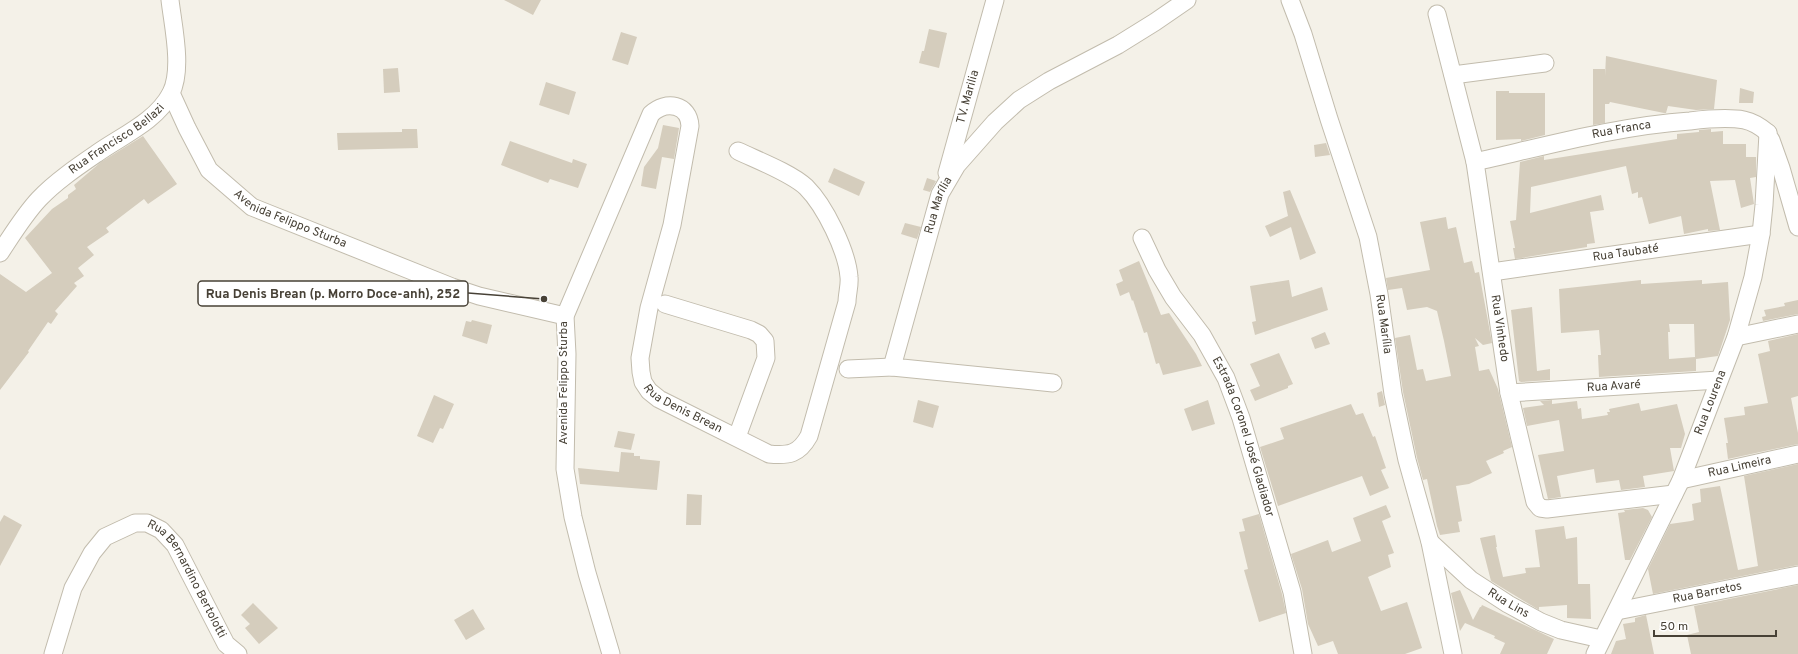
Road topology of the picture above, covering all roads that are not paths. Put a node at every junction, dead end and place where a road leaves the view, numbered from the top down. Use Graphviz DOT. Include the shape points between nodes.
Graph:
graph roads {
  1 [pos="170,0"];
  2 [pos="995,0"];
  3 [pos="1187,0"];
  4 [pos="1290,0"];
  5 [pos="1437,14"];
  6 [pos="1545,63"];
  7 [pos="1452,76"];
  8 [pos="171,93"];
  9 [pos="1768,133"];
  10 [pos="738,151"];
  11 [pos="1475,162"];
  12 [pos="940,194"];
  13 [pos="1798,228"];
  14 [pos="1761,234"];
  15 [pos="1142,238"];
  16 [pos="0,254"];
  17 [pos="1492,272"];
  18 [pos="665,304"];
  19 [pos="565,316"];
  20 [pos="1798,324"];
  21 [pos="1736,337"];
  22 [pos="892,367"];
  23 [pos="848,369"];
  24 [pos="1719,380"];
  25 [pos="1053,383"];
  26 [pos="1509,393"];
  27 [pos="737,437"];
  28 [pos="1798,454"];
  29 [pos="1678,487"];
  30 [pos="1430,542"];
  31 [pos="1798,575"];
  32 [pos="1617,611"];
  33 [pos="1598,646"];
  34 [pos="232,649"];
  35 [pos="53,654"];
  36 [pos="611,654"];
  37 [pos="1303,654"];
  38 [pos="1453,654"];
  1 -- 8 [label="street, Rua Francisco Bellazi" via="176,54 175,79"];
  2 -- 12 [label="street, TV. Marilia"];
  3 -- 12 [label="street, Rua Marília" via="1118,45 1049,80 1019,100 995,122 957,165"];
  4 -- 30 [label="street, Rua Marília" via="1368,237 1393,394 1407,460"];
  5 -- 7 [label="street, Rua Vinhedo"];
  6 -- 7 [label="street"];
  7 -- 11 [label="street, Rua Vinhedo"];
  8 -- 16 [label="street, Rua Francisco Bellazi" via="147,121 96,154 39,199"];
  8 -- 19 [label="street, Avenida Felippo Sturba" via="186,128 209,170 252,207 452,287 479,296"];
  9 -- 11 [label="street, Rua Franca" via="1757,124 1744,120 1665,122 1623,128"];
  9 -- 13 [label="street"];
  9 -- 14 [label="street, Rua Lourena"];
  10 -- 27 [label="street, Rua Denis Brean" via="805,187 818,201 846,260 849,279 847,302 809,436 804,445 796,452 784,456 769,454"];
  11 -- 17 [label="street, Rua Vinhedo"];
  12 -- 22 [label="street, Rua Marília"];
  14 -- 17 [label="street, Rua Taubaté"];
  14 -- 21 [label="street, Rua Lourena" via="1753,277"];
  15 -- 37 [label="street, Estrada Coronel José Gladiador" via="1173,297 1202,335 1226,378 1241,418 1292,592"];
  17 -- 26 [label="street, Rua Vinhedo"];
  18 -- 27 [label="street" via="751,330 760,334 765,341 766,358"];
  19 -- 27 [label="street, Rua Denis Brean" via="651,114 664,105 677,107 690,118 690,126 672,225 648,308 640,358 641,372 649,391 659,399"];
  19 -- 36 [label="street, Avenida Felippo Sturba" via="565,469 573,517"];
  20 -- 21 [label="street"];
  21 -- 24 [label="street, Rua Lourena"];
  22 -- 23 [label="street"];
  22 -- 25 [label="street"];
  24 -- 26 [label="street, Rua Avaré"];
  24 -- 29 [label="street, Rua Lourena"];
  26 -- 29 [label="street, Rua Vinhedo" via="1532,493 1540,508 1547,509"];
  28 -- 29 [label="street, Rua Limeira"];
  29 -- 32 [label="street, Rua Lourena"];
  30 -- 33 [label="street, Rua Lins" via="1471,580 1508,604 1541,622"];
  30 -- 38 [label="street, Rua Marília"];
  31 -- 32 [label="street, Rua Barretos"];
  32 -- 33 [label="street, Rua Lourena"];
  34 -- 35 [label="street, Rua Bernardino Bertolotti" via="175,545 161,530 147,523 135,523 105,537 92,553 73,588"];
}
